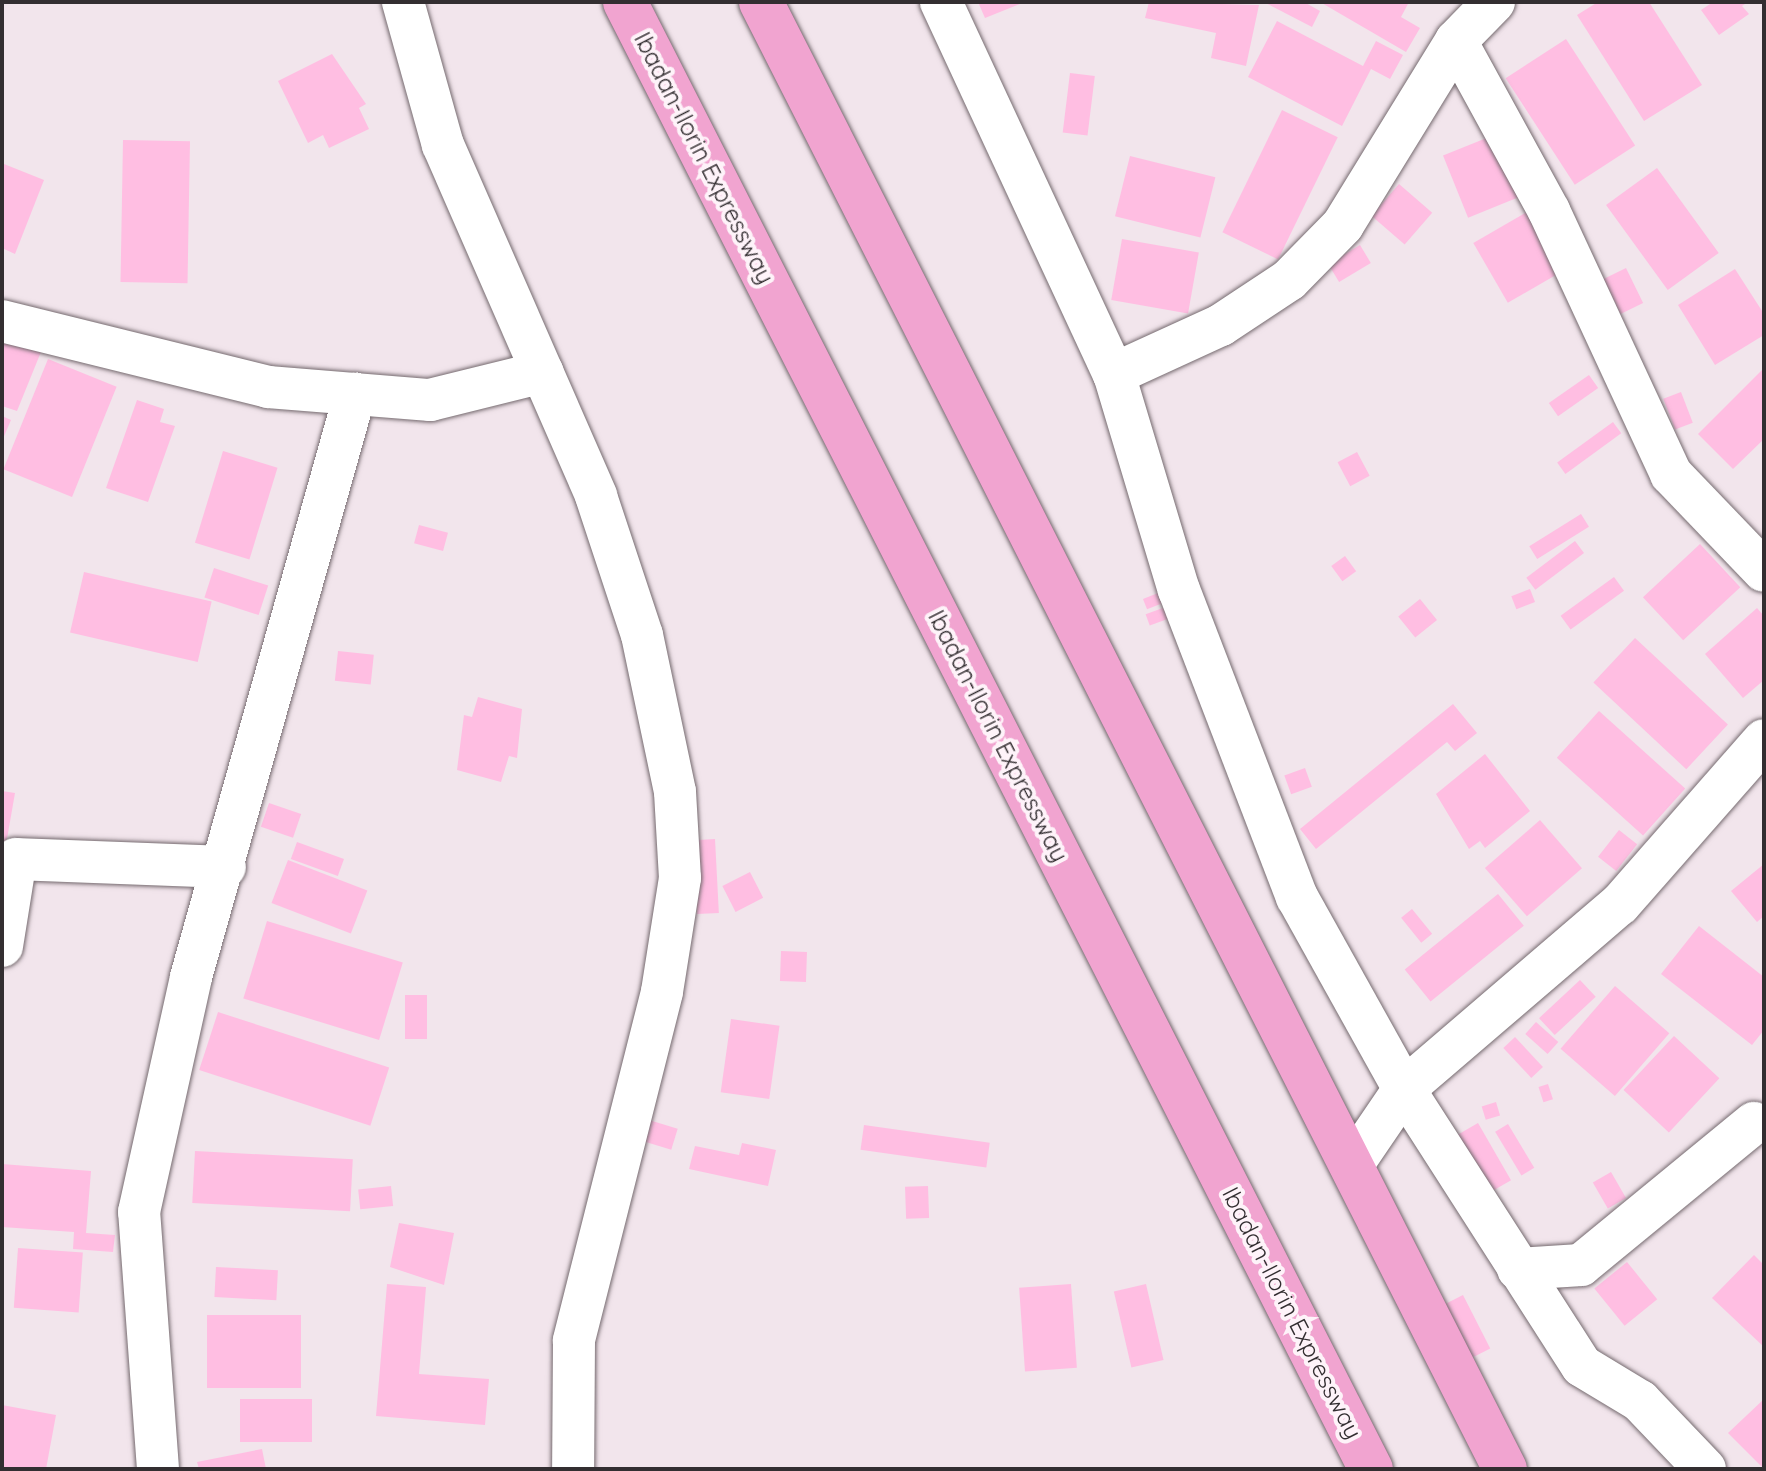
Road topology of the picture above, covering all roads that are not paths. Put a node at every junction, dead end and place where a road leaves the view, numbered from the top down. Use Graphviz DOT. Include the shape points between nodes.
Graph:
graph roads {
  1 [pos="403,2"];
  2 [pos="625,2"];
  3 [pos="761,2"];
  4 [pos="941,2"];
  5 [pos="1494,2"];
  6 [pos="1456,41"];
  7 [pos="2,321"];
  8 [pos="543,372"];
  9 [pos="1114,374"];
  10 [pos="355,394"];
  11 [pos="1764,571"];
  12 [pos="1764,740"];
  13 [pos="225,867"];
  14 [pos="2,946"];
  15 [pos="1404,1089"];
  16 [pos="1754,1123"];
  17 [pos="1353,1164"];
  18 [pos="1518,1269"];
  19 [pos="158,1469"];
  20 [pos="573,1469"];
  21 [pos="1371,1469"];
  22 [pos="1505,1469"];
  23 [pos="1705,1469"];
  1 -- 8 [label="street" via="443,145"];
  2 -- 21 [label="highway, Ibadan-Ilorin Expressway"];
  3 -- 17 [label="highway"];
  4 -- 9 [label="street"];
  5 -- 6 [label="street"];
  6 -- 9 [label="street" via="1343,225 1289,280 1221,325"];
  6 -- 11 [label="street" via="1549,211 1671,474"];
  7 -- 10 [label="street" via="268,387"];
  8 -- 10 [label="street" via="430,400"];
  8 -- 20 [label="street" via="642,635 675,792 680,878 639,1095 574,1341"];
  9 -- 15 [label="street" via="1179,590 1297,897"];
  10 -- 13 [label="street"];
  12 -- 15 [label="street" via="1620,904"];
  13 -- 14 [label="street" via="16,859"];
  13 -- 19 [label="street" via="191,977 139,1212"];
  15 -- 17 [label="street"];
  15 -- 18 [label="street"];
  16 -- 18 [label="street" via="1581,1265"];
  17 -- 22 [label="highway"];
  18 -- 23 [label="street" via="1582,1366 1640,1401"];
}
